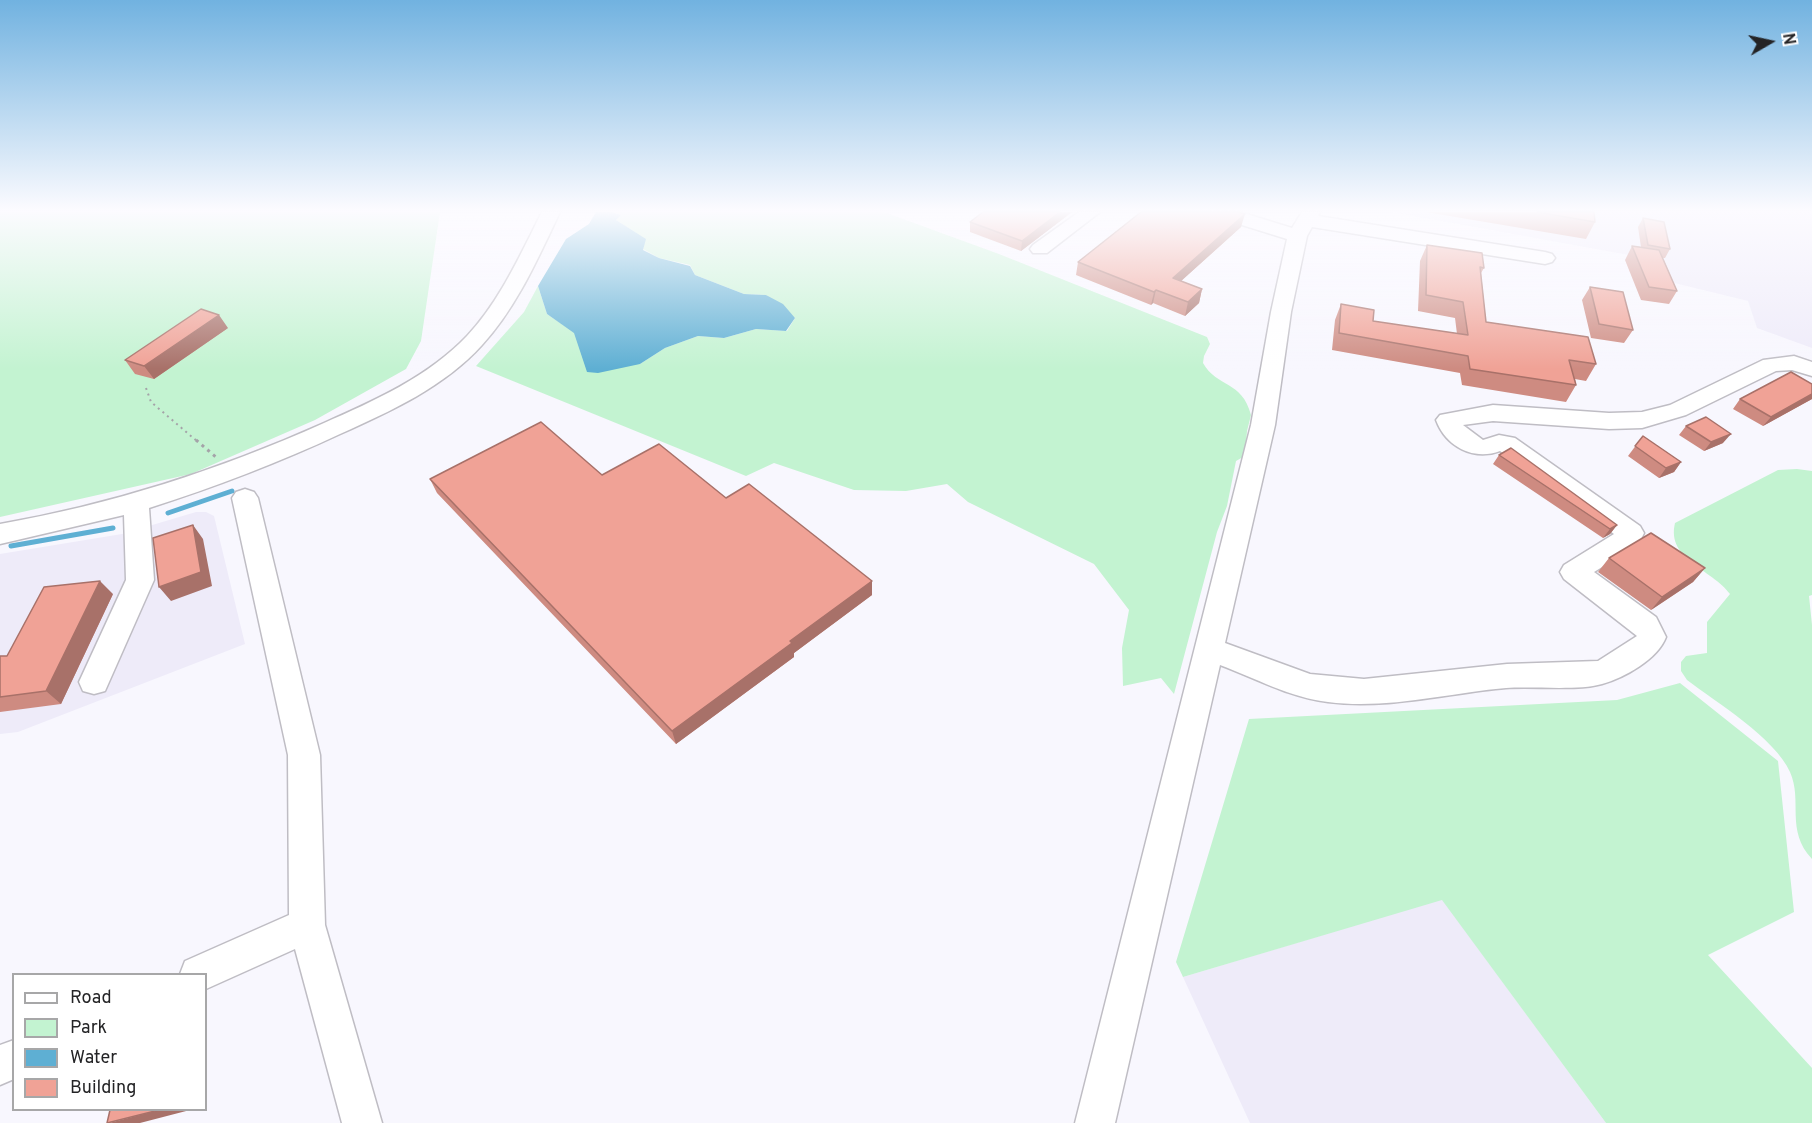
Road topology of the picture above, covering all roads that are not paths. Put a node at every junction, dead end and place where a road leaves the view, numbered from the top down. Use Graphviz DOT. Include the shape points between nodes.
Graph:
graph roads {
  1 [pos="524,264"];
  2 [pos="1293,264"];
  3 [pos="1812,369"];
  4 [pos="239,484"];
  5 [pos="136,502"];
  6 [pos="0,534"];
  7 [pos="1210,649"];
  8 [pos="94,682"];
  9 [pos="307,925"];
  10 [pos="202,973"];
  11 [pos="362,1123"];
  12 [pos="1095,1123"];
  1 -- 4 [label="street" via="491,321 442,368 409,390 305,442"];
  2 -- 7 [label="street" via="1281,312 1263,425"];
  3 -- 7 [label="street" via="1794,363 1771,365 1678,410 1642,420 1493,413 1448,420 1450,428 1477,447 1506,444 1631,532 1629,538 1574,572 1650,631 1650,642 1608,670 1347,692 1308,686"];
  4 -- 5 [label="street"];
  4 -- 9 [label="street" via="304,755"];
  5 -- 6 [label="street"];
  5 -- 8 [label="street" via="140,580"];
  7 -- 12 [label="street"];
  9 -- 10 [label="street"];
  9 -- 11 [label="street"];
}
